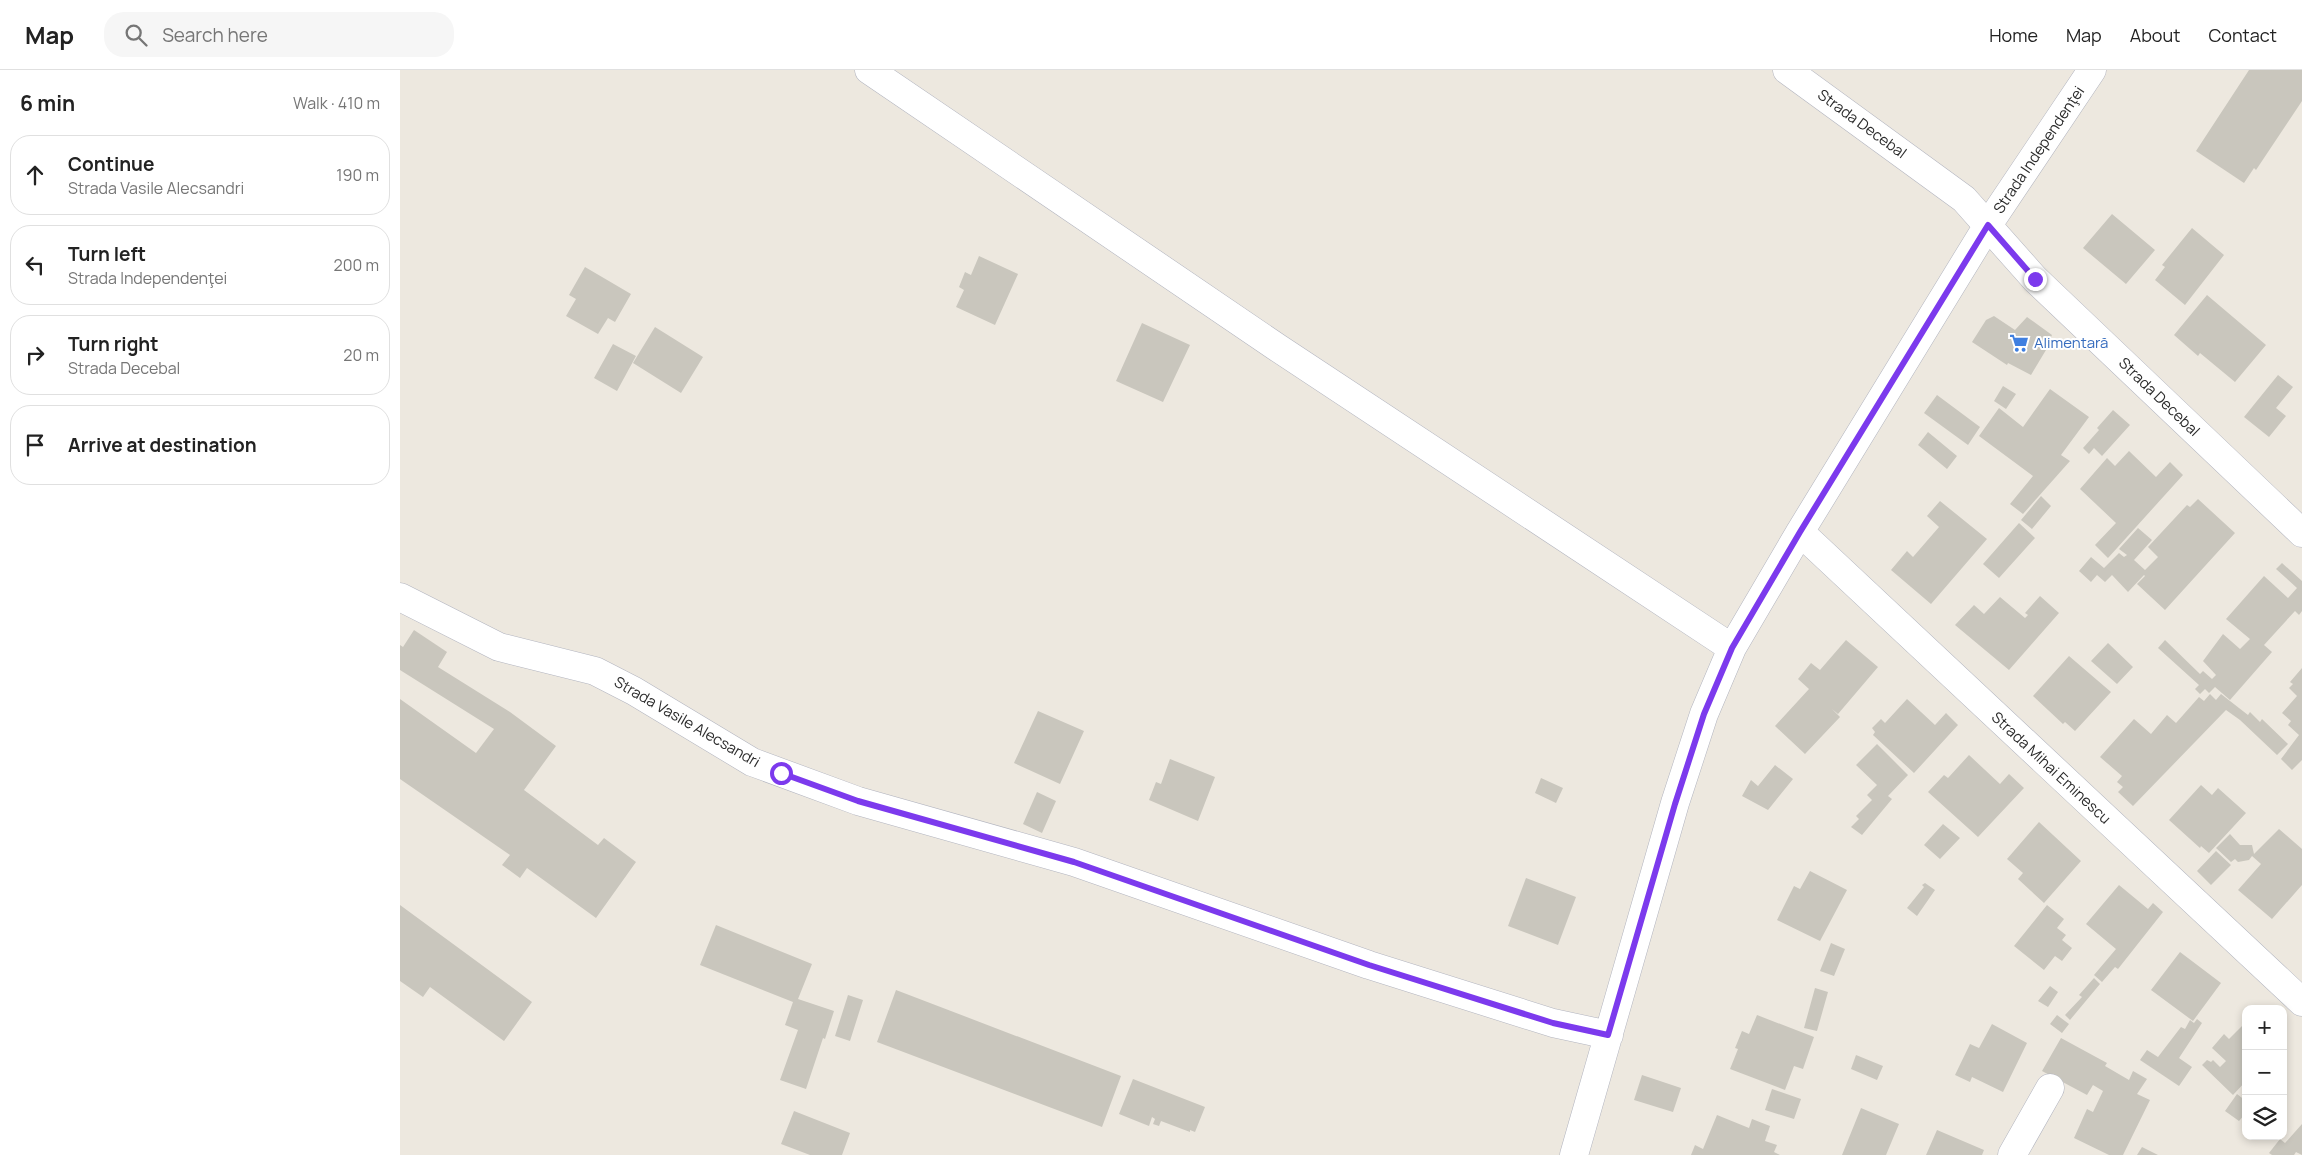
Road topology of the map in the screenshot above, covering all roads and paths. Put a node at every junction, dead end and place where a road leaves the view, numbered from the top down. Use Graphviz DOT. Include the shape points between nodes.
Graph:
graph roads {
  1 [pos="868,70"];
  2 [pos="1787,70"];
  3 [pos="2092,70"];
  4 [pos="1988,225"];
  5 [pos="1800,532"];
  6 [pos="2302,533"];
  7 [pos="400,597"];
  8 [pos="1732,648"];
  9 [pos="2302,1002"];
  10 [pos="1608,1035"];
  11 [pos="2050,1088"];
  12 [pos="1574,1155"];
  13 [pos="2012,1155"];
  1 -- 8 [label="street" via="1270,343"];
  2 -- 4 [label="street, Strada Decebal" via="1920,165 1964,199"];
  3 -- 4 [label="street, Strada Independenţei"];
  4 -- 5 [label="street, Strada Independenţei"];
  4 -- 6 [label="street, Strada Decebal" via="2035,279"];
  5 -- 8 [label="street, Strada Independenţei"];
  5 -- 9 [label="street, Strada Mihai Eminescu"];
  7 -- 10 [label="street, Strada Vasile Alecsandri" via="499,647 595,671 752,762 858,801 1074,862 1378,968 1553,1023"];
  8 -- 10 [label="street, Strada Independenţei" via="1704,714 1675,804"];
  10 -- 12 [label="street, Strada Independenţei"];
  11 -- 13 [label="street"];
}
